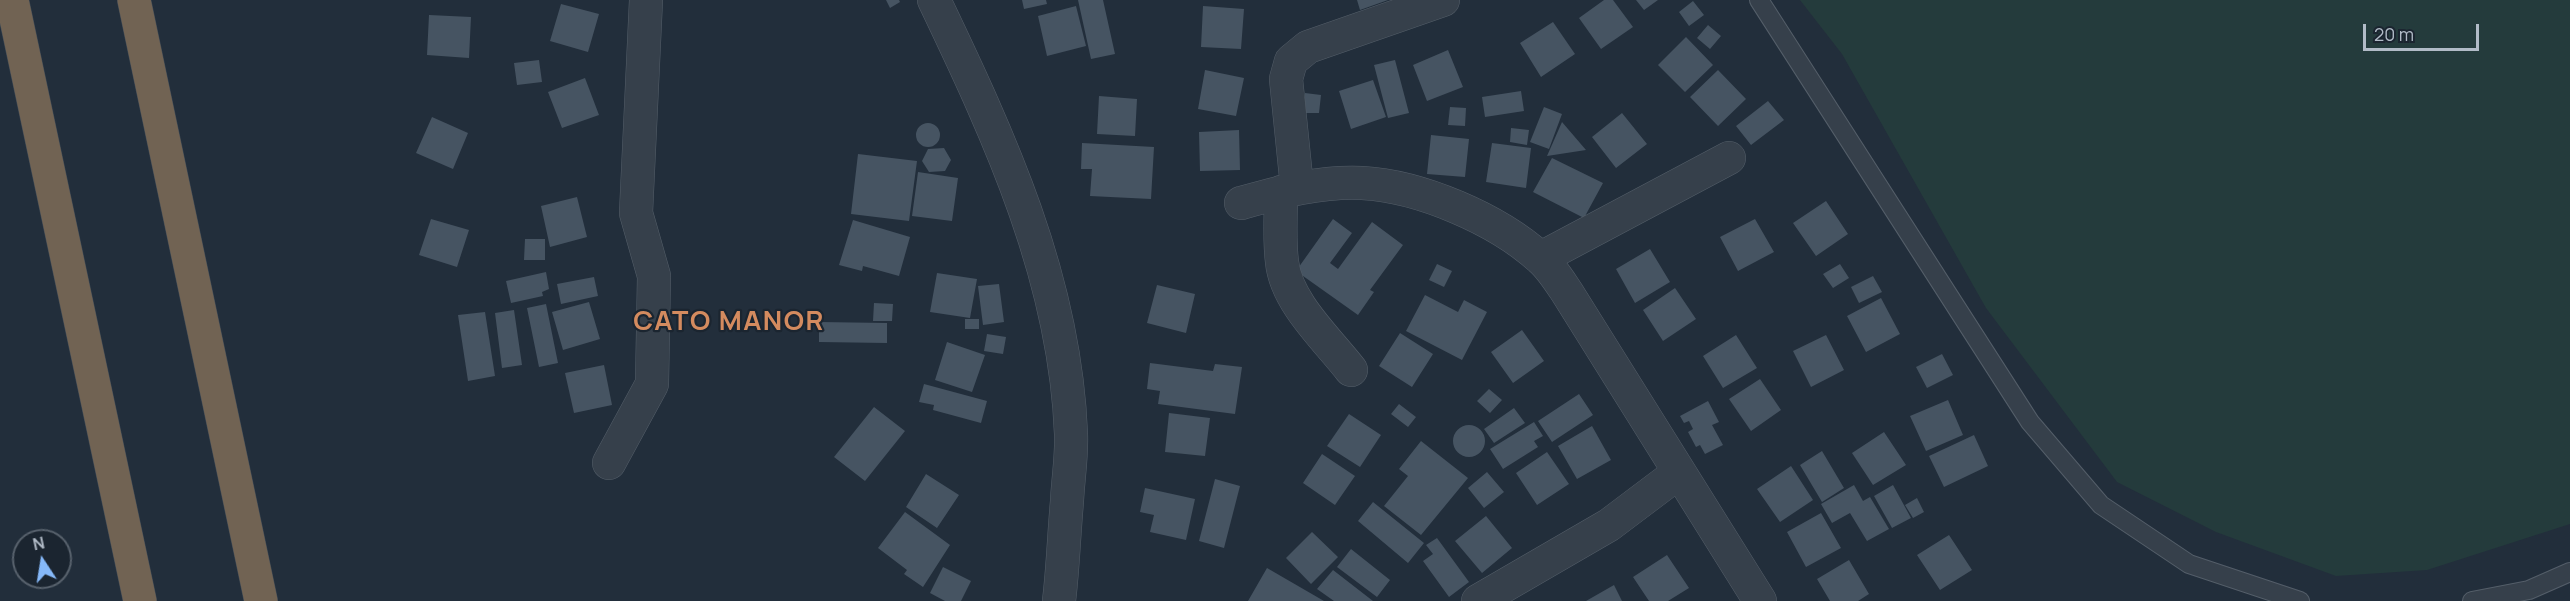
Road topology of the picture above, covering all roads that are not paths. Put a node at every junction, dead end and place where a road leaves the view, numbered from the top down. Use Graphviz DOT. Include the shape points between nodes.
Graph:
graph roads {
  1 [pos="12,0"];
  2 [pos="134,0"];
  3 [pos="646,0"];
  4 [pos="934,0"];
  5 [pos="1443,0"];
  6 [pos="1759,0"];
  7 [pos="1729,158"];
  8 [pos="1289,189"];
  9 [pos="1241,204"];
  10 [pos="1541,258"];
  11 [pos="1351,370"];
  12 [pos="609,463"];
  13 [pos="1678,473"];
  14 [pos="2570,572"];
  15 [pos="140,601"];
  16 [pos="261,601"];
  17 [pos="1059,601"];
  18 [pos="1478,601"];
  19 [pos="1760,601"];
  20 [pos="2300,601"];
  21 [pos="2472,601"];
  1 -- 15 [label="highway"];
  2 -- 16 [label="highway"];
  3 -- 12 [label="street" via="636,213 654,276 652,384"];
  4 -- 17 [label="street" via="981,97 1023,201 1051,288 1066,369 1071,436"];
  5 -- 8 [label="street" via="1308,47 1291,61 1286,79"];
  6 -- 20 [label="lane" via="2030,422 2101,505 2189,564"];
  7 -- 10 [label="street"];
  8 -- 9 [label="street"];
  8 -- 10 [label="street" via="1362,183 1415,192 1469,213"];
  8 -- 11 [label="street" via="1282,263 1288,284"];
  10 -- 13 [label="street" via="1568,294"];
  13 -- 18 [label="street" via="1609,525"];
  13 -- 19 [label="street"];
  14 -- 21 [label="lane" via="2529,590"];
}
